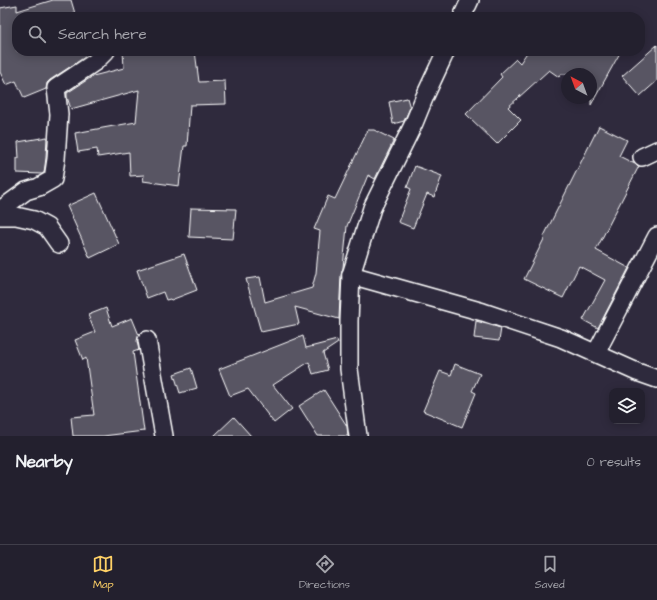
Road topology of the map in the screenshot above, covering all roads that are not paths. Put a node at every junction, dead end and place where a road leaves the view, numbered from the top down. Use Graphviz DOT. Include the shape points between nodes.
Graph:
graph roads {
  1 [pos="470,0"];
  2 [pos="464,12"];
  3 [pos="101,56"];
  4 [pos="444,56"];
  5 [pos="0,210"];
  6 [pos="0,216"];
  7 [pos="657,236"];
  8 [pos="59,244"];
  9 [pos="351,275"];
  10 [pos="147,340"];
  11 [pos="596,354"];
  12 [pos="657,379"];
  13 [pos="164,436"];
  14 [pos="358,436"];
  1 -- 2 [label="street"];
  3 -- 5 [label="street" via="56,88 58,114 53,179 26,191"];
  4 -- 9 [label="street" via="372,208"];
  6 -- 8 [label="street" via="34,220 47,227"];
  7 -- 11 [label="street"];
  9 -- 11 [label="street" via="483,312 561,338"];
  9 -- 14 [label="street" via="349,369"];
  10 -- 13 [label="street"];
  11 -- 12 [label="street"];
}
